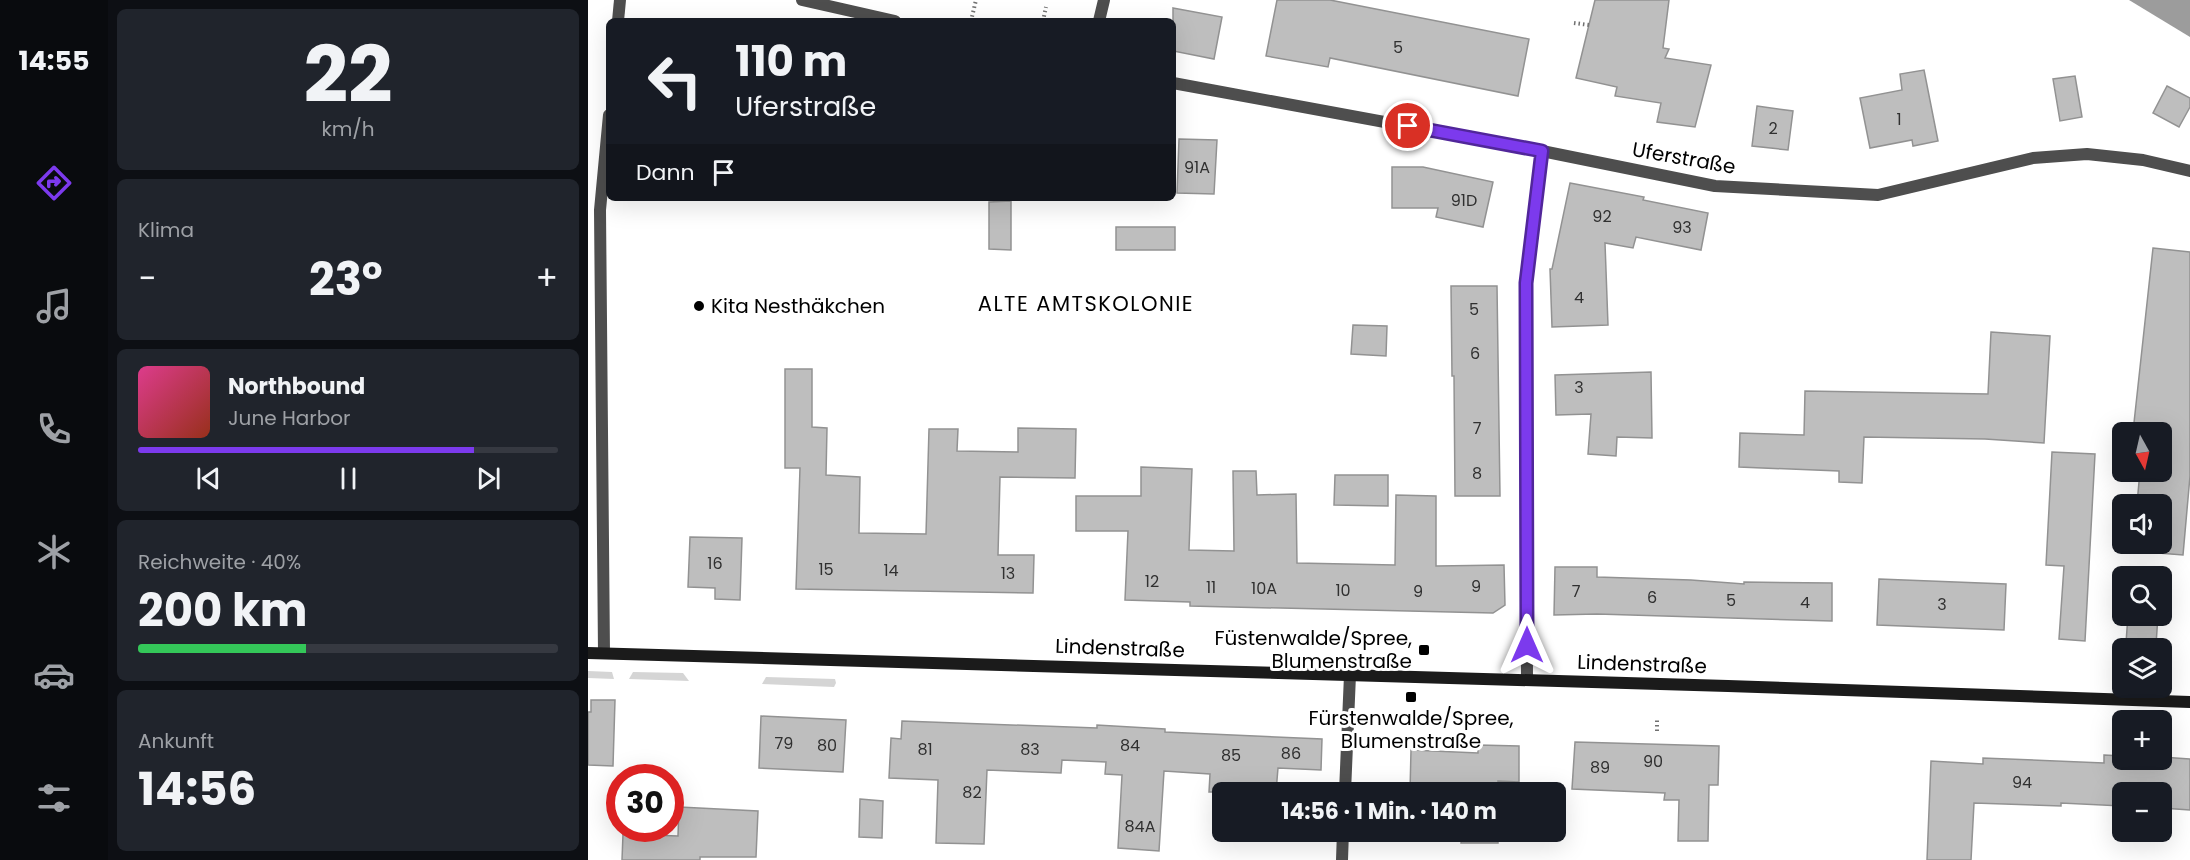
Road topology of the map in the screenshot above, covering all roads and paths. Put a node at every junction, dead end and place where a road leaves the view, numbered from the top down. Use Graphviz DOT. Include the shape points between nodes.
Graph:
graph roads {
  1 [pos="620,0"];
  2 [pos="802,0"];
  3 [pos="976,0"];
  4 [pos="1104,0"];
  5 [pos="1046,7"];
  6 [pos="618,18"];
  7 [pos="883,18"];
  8 [pos="972,18"];
  9 [pos="1044,18"];
  10 [pos="1100,18"];
  11 [pos="1574,23"];
  12 [pos="1589,25"];
  13 [pos="1176,84"];
  14 [pos="606,147"];
  15 [pos="1542,151"];
  16 [pos="2190,171"];
  17 [pos="588,653"];
  18 [pos="603,653"];
  19 [pos="1350,675"];
  20 [pos="1527,680"];
  21 [pos="2190,702"];
  22 [pos="1658,719"];
  23 [pos="1657,731"];
  24 [pos="1345,782"];
  25 [pos="1343,842"];
  26 [pos="1342,860"];
  1 -- 6 [label="street"];
  2 -- 7 [label="street"];
  3 -- 8 [label="path"];
  4 -- 10 [label="street"];
  5 -- 9 [label="path"];
  11 -- 12 [label="path"];
  13 -- 15 [label="street, Uferstraße"];
  14 -- 18 [label="street" via="600,210"];
  15 -- 16 [label="street, Uferstraße" via="1715,186 1878,195 2033,158 2086,154 2144,160"];
  15 -- 20 [label="street" via="1526,283"];
  17 -- 18 [label="street, Lindenstraße"];
  18 -- 19 [label="street, Lindenstraße"];
  19 -- 20 [label="street, Lindenstraße"];
  19 -- 24 [label="street"];
  20 -- 21 [label="street, Lindenstraße"];
  22 -- 23 [label="path"];
  25 -- 26 [label="street"];
}
